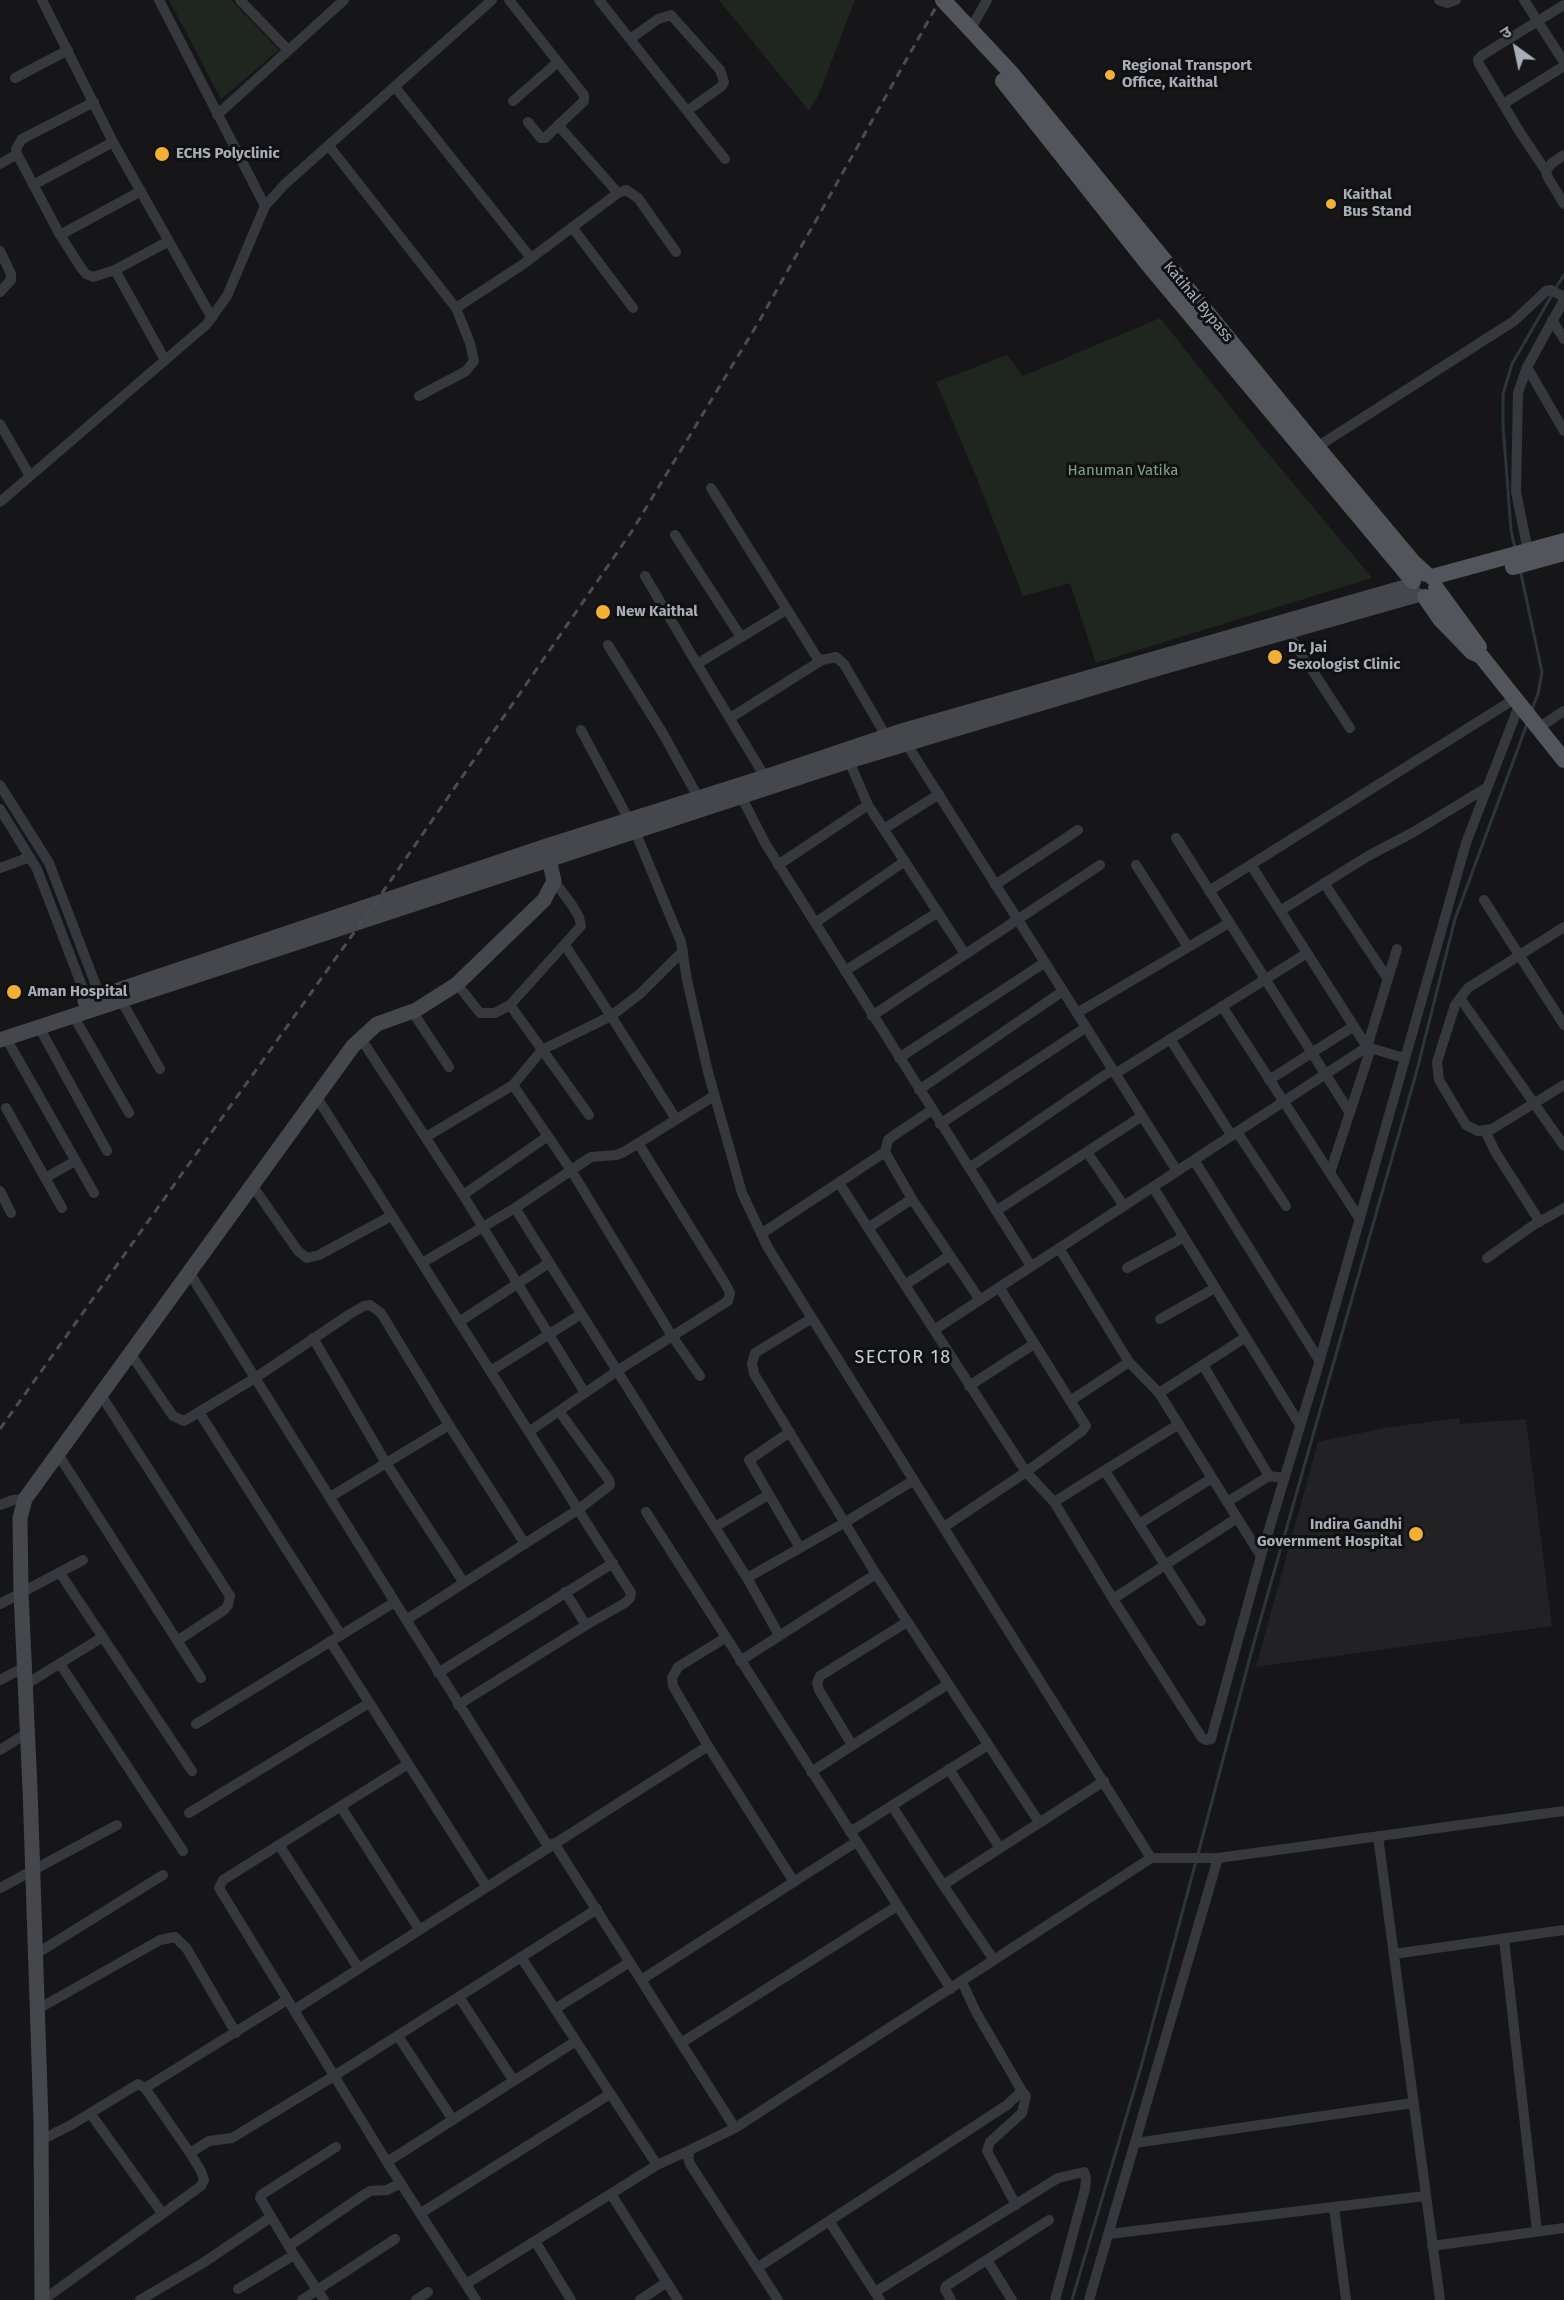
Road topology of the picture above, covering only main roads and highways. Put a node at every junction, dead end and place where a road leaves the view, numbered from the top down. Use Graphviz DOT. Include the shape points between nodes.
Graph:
graph roads {
  1 [pos="943,0"];
  2 [pos="970,30"];
  3 [pos="1564,541"];
  4 [pos="1564,554"];
  5 [pos="1520,558"];
  6 [pos="1424,585"];
  7 [pos="895,742"];
  8 [pos="1564,760"];
  9 [pos="739,792"];
  10 [pos="633,825"];
  11 [pos="547,852"];
  12 [pos="95,1003"];
  13 [pos="2,1036"];
  14 [pos="43,2300"];
  1 -- 2 [label="main road, Katihal Bypass"];
  2 -- 6 [label="main road, Katihal Bypass" via="1003,81 1139,255 1294,441"];
  2 -- 6 [label="main road, Katihal Bypass" via="1012,75 1413,562"];
  3 -- 5 [label="main road"];
  4 -- 5 [label="main road"];
  5 -- 6 [label="main road"];
  6 -- 7 [label="main road"];
  6 -- 7 [label="main road" via="1287,632"];
  6 -- 8 [label="main road, Katihal Bypass" via="1440,619 1472,652 1481,656"];
  7 -- 9 [label="main road" via="849,761"];
  7 -- 9 [label="main road" via="765,777"];
  9 -- 10 [label="main road"];
  9 -- 10 [label="main road" via="698,797"];
  10 -- 11 [label="main road"];
  11 -- 12 [label="main road"];
  11 -- 12 [label="main road" via="121,1000"];
  11 -- 14 [label="main road" via="554,881 544,900 457,984 412,1011 377,1024 360,1037 25,1499 20,1518 21,1593 38,2009"];
  12 -- 13 [label="main road"];
  12 -- 13 [label="main road" via="73,1015"];
}
